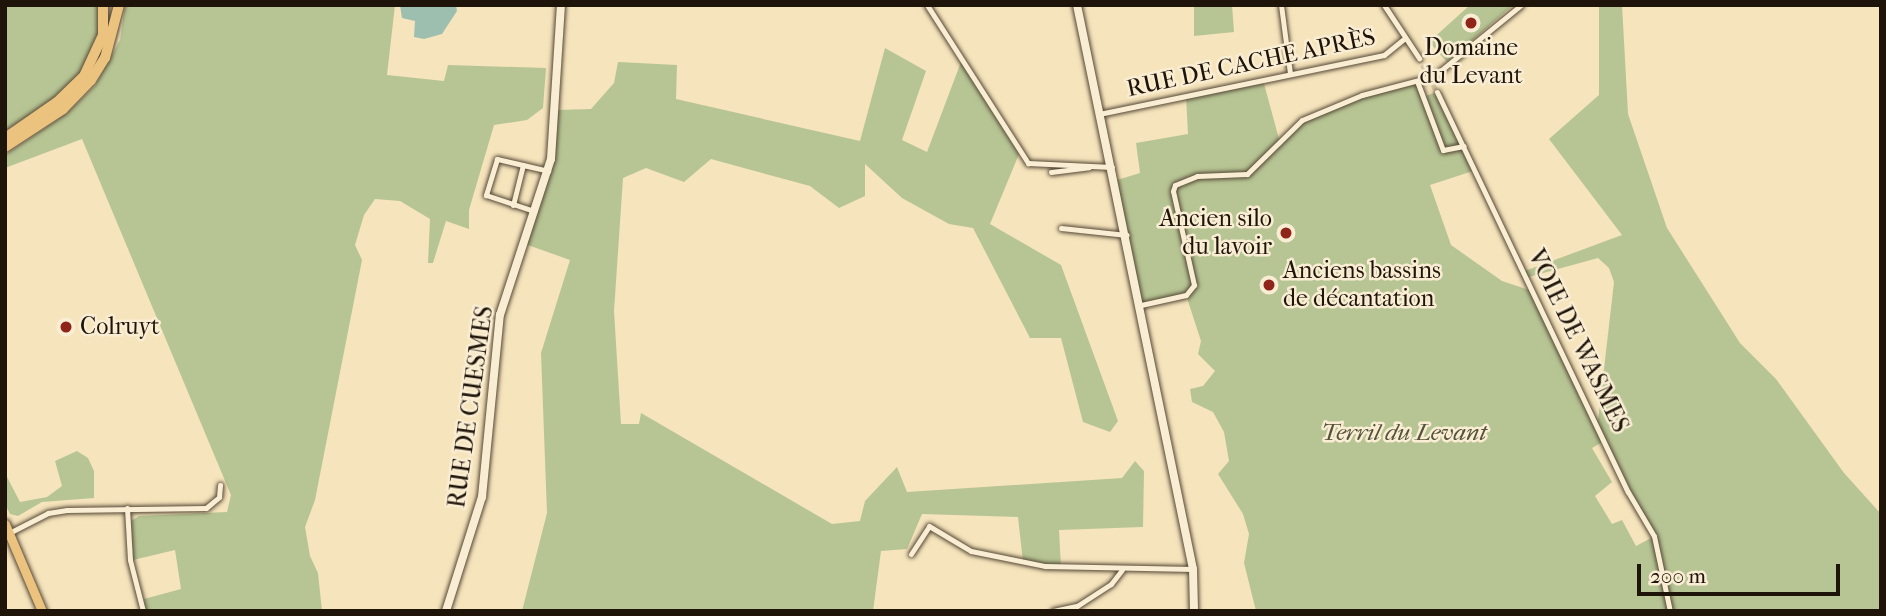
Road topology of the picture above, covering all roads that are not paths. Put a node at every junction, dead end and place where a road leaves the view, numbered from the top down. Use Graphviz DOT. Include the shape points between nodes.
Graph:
graph roads {
  1 [pos="103,5"];
  2 [pos="119,5"];
  3 [pos="561,5"];
  4 [pos="927,5"];
  5 [pos="1077,5"];
  6 [pos="1281,5"];
  7 [pos="1384,5"];
  8 [pos="1521,5"];
  9 [pos="1405,38"];
  10 [pos="1419,58"];
  11 [pos="1290,73"];
  12 [pos="1418,82"];
  13 [pos="1437,92"];
  14 [pos="1099,114"];
  15 [pos="5,138"];
  16 [pos="1464,146"];
  17 [pos="5,148"];
  18 [pos="523,165"];
  19 [pos="1089,167"];
  20 [pos="1112,167"];
  21 [pos="548,171"];
  22 [pos="1051,172"];
  23 [pos="513,205"];
  24 [pos="536,212"];
  25 [pos="1061,228"];
  26 [pos="1127,235"];
  27 [pos="1141,305"];
  28 [pos="220,485"];
  29 [pos="127,508"];
  30 [pos="7,528"];
  31 [pos="911,554"];
  32 [pos="1193,569"];
  33 [pos="1122,570"];
  34 [pos="42,611"];
  35 [pos="143,611"];
  36 [pos="446,611"];
  37 [pos="1053,611"];
  38 [pos="1194,611"];
  39 [pos="1670,611"];
  1 -- 15 [label="highway" via="103,35 84,76 57,102"];
  2 -- 17 [label="highway" via="110,46 91,80 63,108"];
  3 -- 21 [label="street, RUE DE CUESMES" via="556,128"];
  4 -- 19 [label="street" via="1028,163"];
  5 -- 14 [label="street"];
  6 -- 11 [label="street"];
  7 -- 9 [label="street"];
  8 -- 12 [label="street" via="1444,71"];
  9 -- 10 [label="street"];
  9 -- 11 [label="street, RUE DE CACHE APRÈS" via="1384,55"];
  11 -- 14 [label="street, RUE DE CACHE APRÈS"];
  12 -- 16 [label="street" via="1443,150"];
  12 -- 27 [label="street" via="1362,95 1302,120 1247,174 1197,176 1175,185 1194,285 1186,295"];
  13 -- 16 [label="street, VOIE DE WASMES"];
  14 -- 20 [label="street"];
  16 -- 39 [label="street, VOIE DE WASMES" via="1628,492 1654,536"];
  18 -- 21 [label="street"];
  18 -- 23 [label="street"];
  18 -- 23 [label="street" via="497,159 487,192 488,197"];
  19 -- 20 [label="street"];
  19 -- 22 [label="street"];
  20 -- 26 [label="street"];
  21 -- 24 [label="street, RUE DE CUESMES"];
  23 -- 24 [label="street"];
  24 -- 36 [label="street, RUE DE CUESMES" via="500,316 482,497"];
  25 -- 26 [label="street"];
  26 -- 27 [label="street"];
  27 -- 32 [label="street"];
  28 -- 29 [label="street" via="219,497 206,508"];
  29 -- 30 [label="street" via="48,513"];
  29 -- 35 [label="street" via="130,561"];
  30 -- 34 [label="main road"];
  31 -- 33 [label="street" via="929,526 971,551 1045,566"];
  32 -- 33 [label="street"];
  32 -- 38 [label="street"];
  33 -- 37 [label="street" via="1111,584 1077,606"];
}
